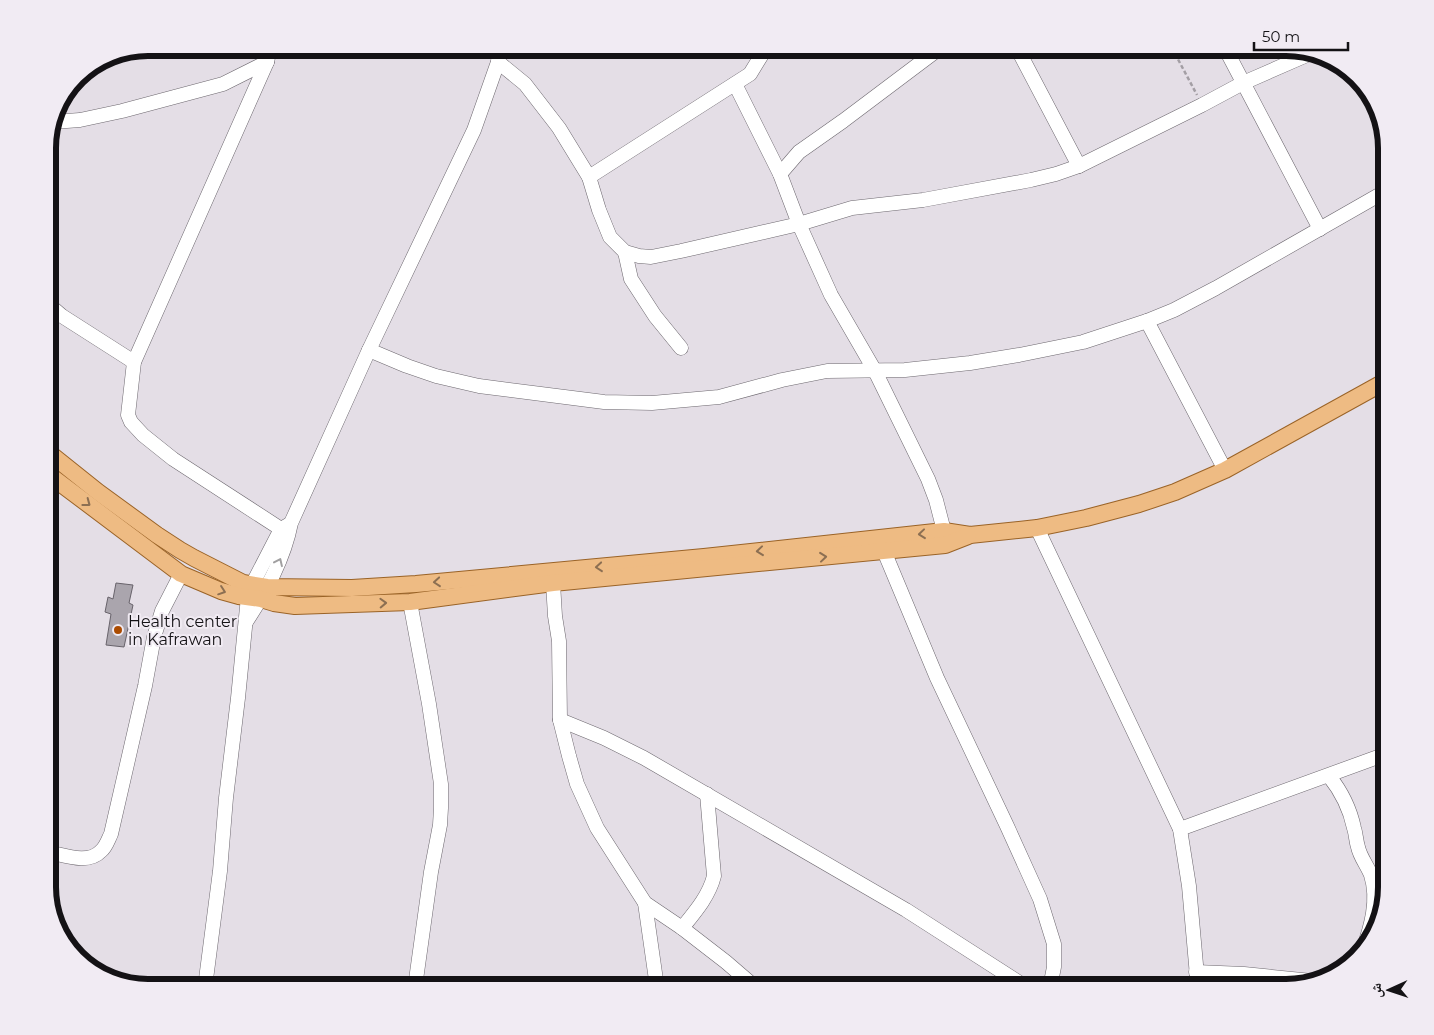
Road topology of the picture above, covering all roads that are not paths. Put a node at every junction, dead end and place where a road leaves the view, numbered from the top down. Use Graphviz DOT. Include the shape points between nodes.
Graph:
graph roads {
  1 [pos="268,56"];
  2 [pos="499,56"];
  3 [pos="761,56"];
  4 [pos="929,56"];
  5 [pos="1021,56"];
  6 [pos="1229,56"];
  7 [pos="1301,58"];
  8 [pos="267,62"];
  9 [pos="498,62"];
  10 [pos="1243,83"];
  11 [pos="735,84"];
  12 [pos="60,121"];
  13 [pos="1079,166"];
  14 [pos="780,174"];
  15 [pos="589,177"];
  16 [pos="1378,196"];
  17 [pos="799,224"];
  18 [pos="1320,229"];
  19 [pos="625,252"];
  20 [pos="56,311"];
  21 [pos="1147,321"];
  22 [pos="680,348"];
  23 [pos="369,350"];
  24 [pos="134,362"];
  25 [pos="875,371"];
  26 [pos="1378,385"];
  27 [pos="56,458"];
  28 [pos="1225,470"];
  29 [pos="56,480"];
  30 [pos="286,526"];
  31 [pos="1037,528"];
  32 [pos="944,538"];
  33 [pos="884,551"];
  34 [pos="181,574"];
  35 [pos="553,583"];
  36 [pos="257,592"];
  37 [pos="410,602"];
  38 [pos="560,720"];
  39 [pos="1378,757"];
  40 [pos="1329,776"];
  41 [pos="708,794"];
  42 [pos="1180,829"];
  43 [pos="56,854"];
  44 [pos="645,903"];
  45 [pos="1372,918"];
  46 [pos="682,928"];
  47 [pos="1196,972"];
  48 [pos="206,979"];
  49 [pos="416,979"];
  50 [pos="656,979"];
  51 [pos="745,979"];
  52 [pos="1012,979"];
  53 [pos="1052,979"];
  54 [pos="1197,979"];
  55 [pos="1290,979"];
  1 -- 8 [label="street"];
  2 -- 9 [label="street"];
  3 -- 11 [label="street" via="750,74"];
  4 -- 14 [label="street" via="799,152"];
  5 -- 13 [label="street"];
  6 -- 10 [label="street"];
  7 -- 10 [label="street"];
  8 -- 12 [label="street" via="223,84 122,111"];
  8 -- 24 [label="street"];
  9 -- 15 [label="street" via="525,84 559,128"];
  9 -- 23 [label="street" via="474,130"];
  10 -- 13 [label="street"];
  10 -- 18 [label="street"];
  11 -- 14 [label="street"];
  11 -- 15 [label="street"];
  13 -- 17 [label="street" via="1031,180 933,198 852,208"];
  14 -- 17 [label="street"];
  15 -- 19 [label="street" via="610,236"];
  16 -- 18 [label="street"];
  17 -- 19 [label="street" via="651,257"];
  17 -- 25 [label="street" via="831,295"];
  18 -- 21 [label="street" via="1216,288"];
  19 -- 22 [label="street" via="631,279"];
  20 -- 24 [label="street"];
  21 -- 25 [label="street" via="1084,342 1019,355 970,363"];
  21 -- 28 [label="street"];
  23 -- 25 [label="street" via="436,376 479,386 604,402 689,401 827,371"];
  23 -- 30 [label="street"];
  24 -- 30 [label="street" via="128,414 143,435 173,459"];
  25 -- 32 [label="street" via="928,479"];
  26 -- 28 [label="main road"];
  27 -- 36 [label="main road" via="172,545"];
  28 -- 31 [label="main road" via="1139,504"];
  29 -- 34 [label="main road, one-way"];
  30 -- 36 [label="street" via="286,544"];
  31 -- 32 [label="main road"];
  31 -- 42 [label="street"];
  32 -- 33 [label="main road"];
  32 -- 36 [label="main road, one-way" via="416,584"];
  35 -- 33 [label="main road, one-way"];
  33 -- 53 [label="street" via="936,678 1040,899 1054,944"];
  34 -- 36 [label="main road, one-way" via="238,596"];
  34 -- 43 [label="street" via="162,611 154,637 111,834 96,856 78,858"];
  35 -- 37 [label="main road"];
  35 -- 38 [label="street" via="559,642"];
  36 -- 37 [label="main road, one-way" via="274,603 294,606"];
  36 -- 48 [label="street" via="246,622"];
  37 -- 49 [label="street" via="441,784 440,825"];
  38 -- 41 [label="street" via="644,758"];
  38 -- 44 [label="street" via="568,756 597,828"];
  39 -- 40 [label="street"];
  40 -- 42 [label="street"];
  40 -- 45 [label="street" via="1346,802 1359,850 1371,874"];
  41 -- 46 [label="street" via="714,876 700,906"];
  41 -- 52 [label="street" via="906,910"];
  42 -- 47 [label="street" via="1190,886"];
  44 -- 46 [label="street"];
  44 -- 50 [label="street"];
  46 -- 51 [label="street"];
  47 -- 54 [label="street"];
  47 -- 55 [label="street"];
}
